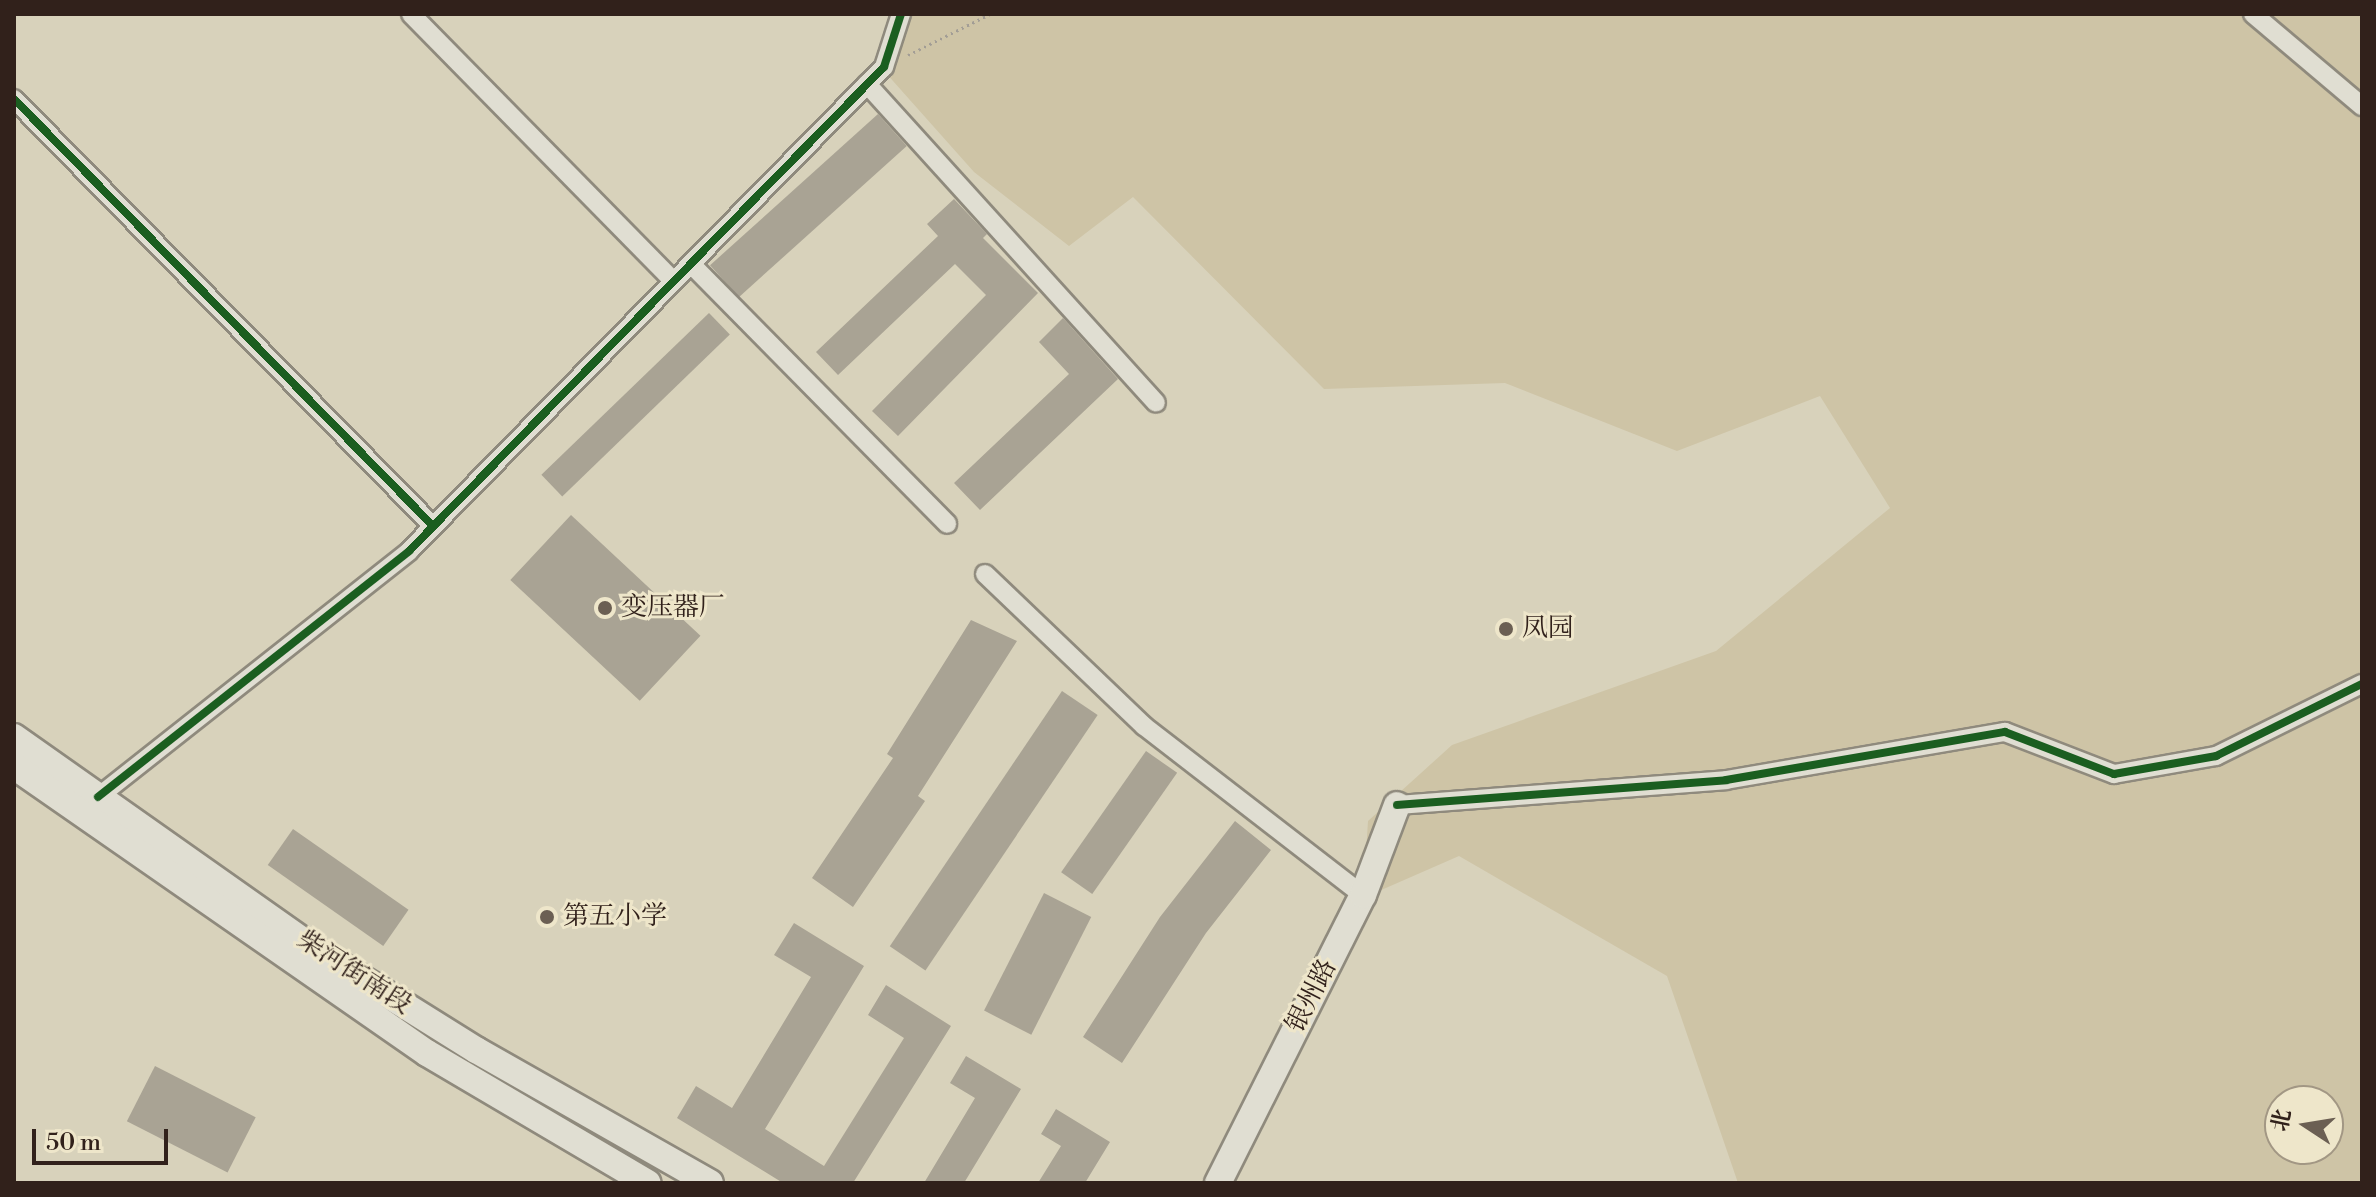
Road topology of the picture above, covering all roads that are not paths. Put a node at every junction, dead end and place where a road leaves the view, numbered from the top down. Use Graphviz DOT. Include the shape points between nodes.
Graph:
graph roads {
  1 [pos="411,14"];
  2 [pos="901,14"];
  3 [pos="2253,14"];
  4 [pos="867,84"];
  5 [pos="14,99"];
  6 [pos="2362,106"];
  7 [pos="693,266"];
  8 [pos="673,281"];
  9 [pos="1156,403"];
  10 [pos="947,524"];
  11 [pos="433,526"];
  12 [pos="985,574"];
  13 [pos="2362,684"];
  14 [pos="14,737"];
  15 [pos="14,766"];
  16 [pos="98,797"];
  17 [pos="1397,805"];
  18 [pos="1363,895"];
  19 [pos="648,1183"];
  20 [pos="710,1183"];
  21 [pos="1218,1183"];
  1 -- 8 [label="street"];
  2 -- 4 [label="street" via="884,67"];
  3 -- 6 [label="street"];
  4 -- 7 [label="street"];
  4 -- 9 [label="street"];
  5 -- 11 [label="street"];
  7 -- 8 [label="street"];
  7 -- 10 [label="street"];
  8 -- 11 [label="street"];
  11 -- 16 [label="street"];
  12 -- 18 [label="street" via="1144,726"];
  13 -- 17 [label="street" via="2216,756 2114,774 2005,732 1726,780"];
  14 -- 16 [label="main road, 柴河街南段"];
  15 -- 19 [label="main road, 柴河街南段" via="427,1053"];
  16 -- 20 [label="main road, 柴河街南段" via="329,959"];
  17 -- 18 [label="main road, 银州路"];
  18 -- 21 [label="main road, 银州路"];
}
